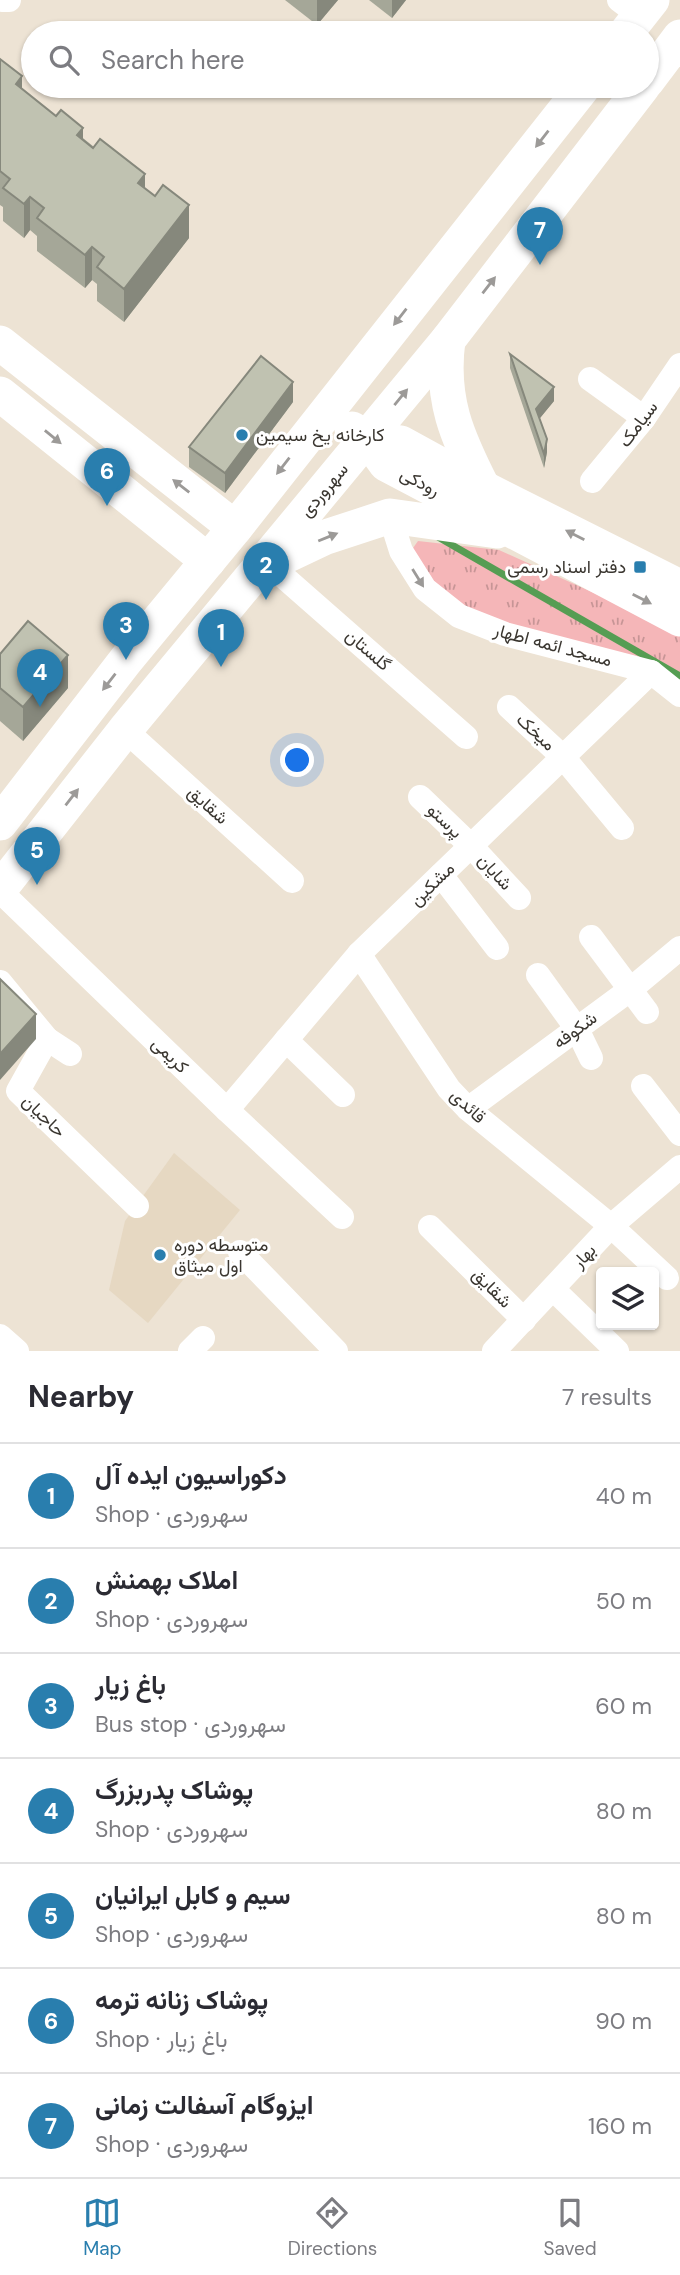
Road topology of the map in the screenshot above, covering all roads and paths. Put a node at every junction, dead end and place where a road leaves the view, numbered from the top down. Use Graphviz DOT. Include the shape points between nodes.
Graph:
graph roads {
  1 [pos="2,0"];
  2 [pos="9,0"];
  3 [pos="680,37"];
  4 [pos="659,64"];
  5 [pos="574,98"];
  6 [pos="634,98"];
  7 [pos="448,340"];
  8 [pos="0,343"];
  9 [pos="680,365"];
  10 [pos="590,379"];
  11 [pos="0,394"];
  12 [pos="325,412"];
  13 [pos="644,418"];
  14 [pos="367,438"];
  15 [pos="592,481"];
  16 [pos="483,488"];
  17 [pos="390,516"];
  18 [pos="235,528"];
  19 [pos="516,533"];
  20 [pos="208,561"];
  21 [pos="258,573"];
  22 [pos="680,587"];
  23 [pos="680,619"];
  24 [pos="651,672"];
  25 [pos="680,695"];
  26 [pos="509,707"];
  27 [pos="125,730"];
  28 [pos="466,737"];
  29 [pos="563,757"];
  30 [pos="420,797"];
  31 [pos="0,823"];
  32 [pos="622,828"];
  33 [pos="471,846"];
  34 [pos="441,875"];
  35 [pos="292,881"];
  36 [pos="0,890"];
  37 [pos="519,898"];
  38 [pos="591,937"];
  39 [pos="497,948"];
  40 [pos="680,948"];
  41 [pos="359,954"];
  42 [pos="538,975"];
  43 [pos="0,982"];
  44 [pos="631,989"];
  45 [pos="647,1012"];
  46 [pos="577,1029"];
  47 [pos="47,1039"];
  48 [pos="286,1040"];
  49 [pos="70,1054"];
  50 [pos="591,1058"];
  51 [pos="643,1086"];
  52 [pos="343,1095"];
  53 [pos="468,1108"];
  54 [pos="227,1110"];
  55 [pos="680,1134"];
  56 [pos="680,1167"];
  57 [pos="137,1206"];
  58 [pos="342,1217"];
  59 [pos="611,1226"];
  60 [pos="430,1227"];
  61 [pos="240,1252"];
  62 [pos="667,1278"];
  63 [pos="553,1289"];
  64 [pos="524,1320"];
  65 [pos="0,1336"];
  66 [pos="17,1351"];
  67 [pos="336,1351"];
  68 [pos="494,1351"];
  69 [pos="617,1351"];
  1 -- 2 [label="street"];
  3 -- 4 [label="main road"];
  5 -- 12 [label="main road, one-way"];
  7 -- 6 [label="main road, سهروردی, one-way"];
  14 -- 7 [label="main road, سهروردی, one-way"];
  7 -- 16 [label="main road" via="445,362 452,419"];
  18 -- 8 [label="main road, one-way"];
  9 -- 13 [label="street, سیامک"];
  10 -- 13 [label="street"];
  11 -- 20 [label="main road, one-way"];
  12 -- 14 [label="main road"];
  12 -- 18 [label="main road, one-way"];
  13 -- 15 [label="street, سیامک"];
  14 -- 16 [label="main road, رودکی" via="401,443"];
  14 -- 19 [label="main road, رودکی" via="386,464"];
  14 -- 21 [label="main road, سهروردی"];
  22 -- 16 [label="main road, رودکی, one-way"];
  17 -- 19 [label="main road"];
  21 -- 17 [label="main road, one-way" via="326,537"];
  17 -- 24 [label="street, مسجد ائمه اطهار, one-way" via="401,551 425,589 459,616 505,634"];
  18 -- 20 [label="main road"];
  19 -- 23 [label="main road, رودکی, one-way"];
  20 -- 31 [label="main road, one-way"];
  21 -- 27 [label="main road, سهروردی"];
  21 -- 28 [label="street, گلستان"];
  24 -- 25 [label="street, مسجد ائمه اطهار"];
  24 -- 29 [label="street, مشکین"];
  26 -- 29 [label="street, میخک"];
  27 -- 35 [label="street, شقایق"];
  36 -- 27 [label="main road, سهروردی, one-way"];
  29 -- 32 [label="street"];
  29 -- 33 [label="street, مشکین"];
  30 -- 33 [label="street, پرستو"];
  33 -- 34 [label="street, مشکین"];
  33 -- 37 [label="street, شایان"];
  34 -- 39 [label="street"];
  34 -- 41 [label="street, مشکین"];
  36 -- 54 [label="street, کریمی"];
  38 -- 44 [label="street"];
  40 -- 44 [label="street, شکوفه"];
  41 -- 48 [label="street, مشکین"];
  41 -- 53 [label="street, قائدی" via="449,1089"];
  42 -- 46 [label="street"];
  43 -- 47 [label="street"];
  44 -- 45 [label="street"];
  44 -- 46 [label="street, شکوفه"];
  46 -- 50 [label="street"];
  46 -- 53 [label="street, شکوفه"];
  47 -- 49 [label="street"];
  47 -- 57 [label="street, حاجیان" via="18,1091"];
  48 -- 52 [label="street"];
  48 -- 54 [label="street, مشکین"];
  51 -- 55 [label="street"];
  53 -- 59 [label="street, قائدی"];
  54 -- 58 [label="street, کریمی"];
  56 -- 59 [label="street, بهار"];
  59 -- 62 [label="street, قائدی"];
  59 -- 63 [label="street, بهار"];
  60 -- 64 [label="street, شقایق"];
  61 -- 67 [label="street"];
  63 -- 64 [label="street, بهار"];
  63 -- 69 [label="street"];
  64 -- 68 [label="street, بهار"];
  65 -- 66 [label="street"];
}
